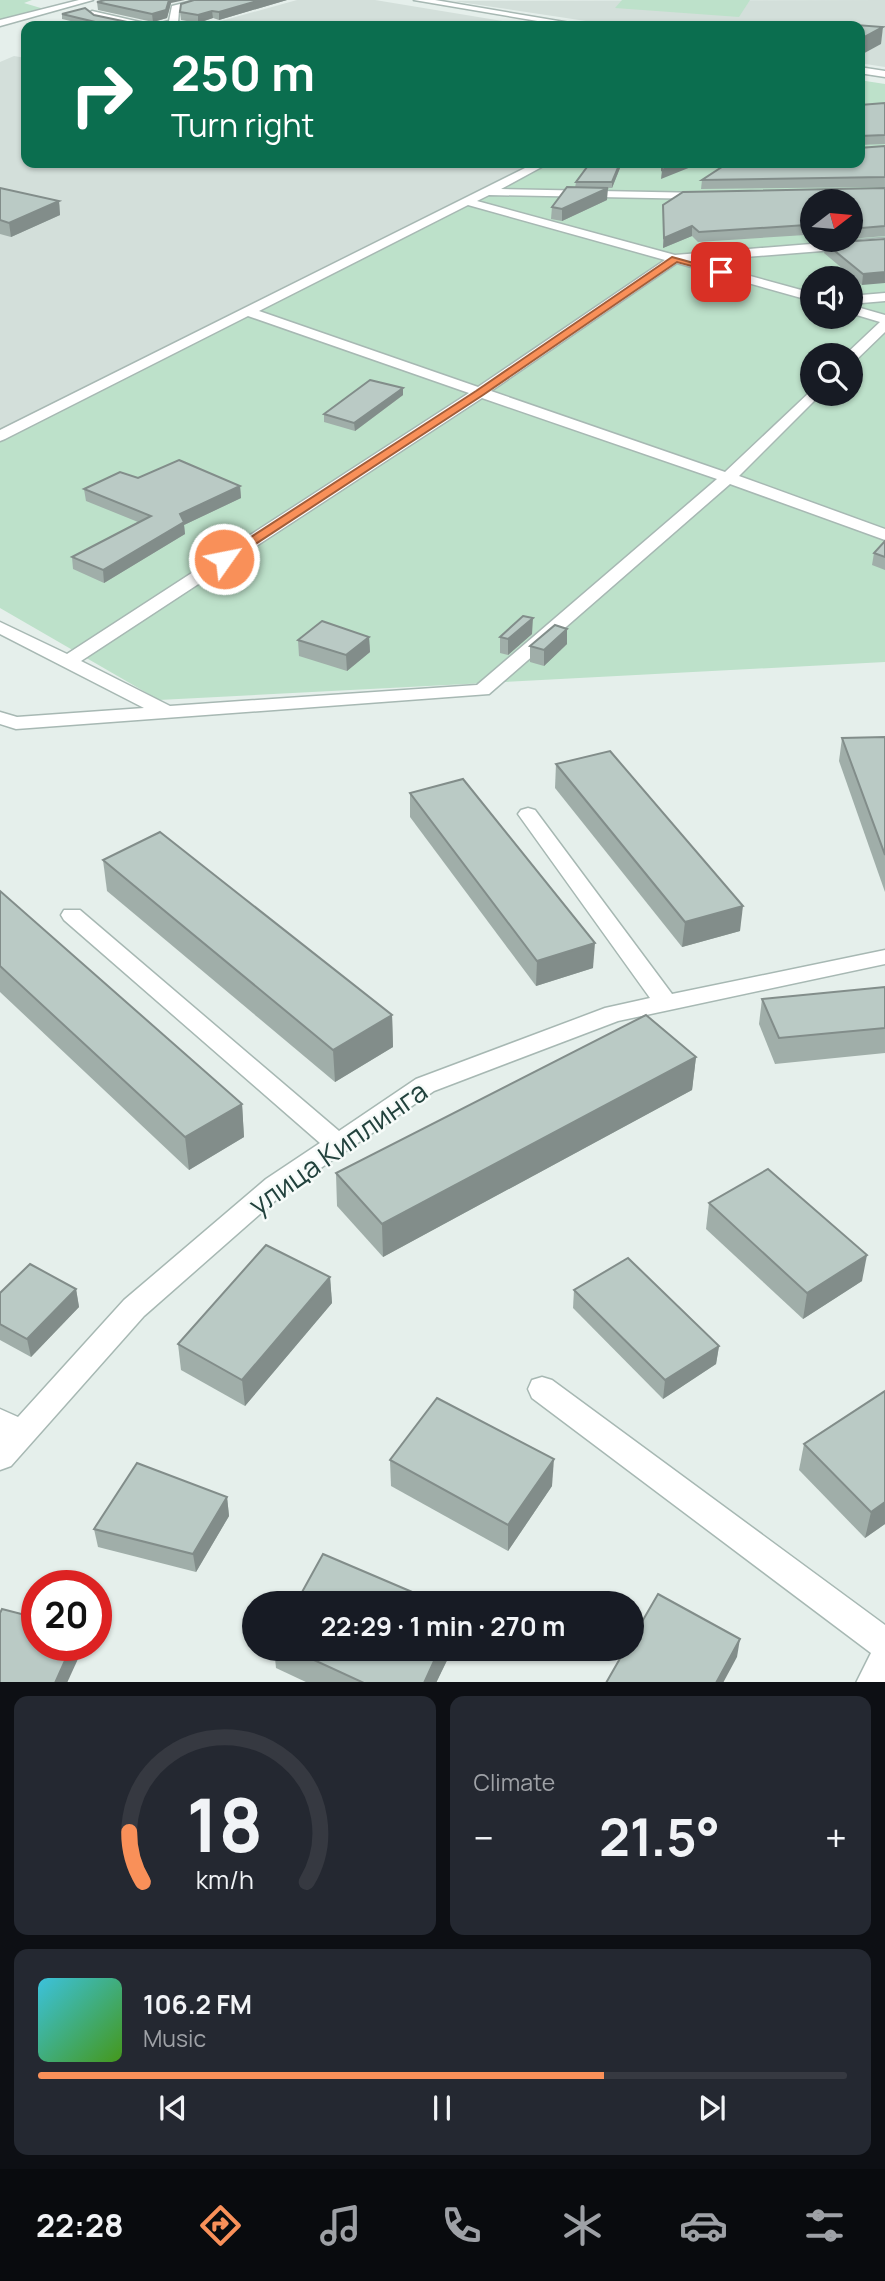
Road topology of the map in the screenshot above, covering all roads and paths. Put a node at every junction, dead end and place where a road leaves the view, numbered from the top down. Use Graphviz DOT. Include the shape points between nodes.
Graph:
graph roads {
  1 [pos="89,0"];
  2 [pos="206,0"];
  3 [pos="418,0"];
  4 [pos="92,14"];
  5 [pos="125,21"];
  6 [pos="173,21"];
  7 [pos="551,21"];
  8 [pos="0,23"];
  9 [pos="865,71"];
  10 [pos="885,74"];
  11 [pos="533,168"];
  12 [pos="489,192"];
  13 [pos="721,196"];
  14 [pos="468,202"];
  15 [pos="885,242"];
  16 [pos="675,259"];
  17 [pos="800,294"];
  18 [pos="885,297"];
  19 [pos="863,299"];
  20 [pos="248,312"];
  21 [pos="863,314"];
  22 [pos="885,322"];
  23 [pos="863,345"];
  24 [pos="480,393"];
  25 [pos="802,406"];
  26 [pos="0,436"];
  27 [pos="728,478"];
  28 [pos="885,535"];
  29 [pos="0,627"];
  30 [pos="68,662"];
  31 [pos="166,712"];
  32 [pos="0,718"];
  33 [pos="528,814"];
  34 [pos="72,915"];
  35 [pos="885,957"];
  36 [pos="666,1003"];
  37 [pos="338,1144"];
  38 [pos="542,1389"];
  39 [pos="10,1428"];
  40 [pos="0,1457"];
  41 [pos="885,1644"];
  42 [pos="885,1659"];
  43 [pos="872,1682"];
  1 -- 8 [label="street"];
  2 -- 6 [label="street" via="175,8"];
  3 -- 7 [label="street"];
  4 -- 5 [label="street"];
  9 -- 10 [label="street"];
  11 -- 12 [label="street"];
  12 -- 13 [label="street"];
  12 -- 14 [label="street"];
  14 -- 16 [label="street"];
  14 -- 20 [label="street"];
  15 -- 16 [label="street"];
  16 -- 17 [label="street"];
  16 -- 24 [label="street"];
  18 -- 19 [label="street"];
  20 -- 24 [label="street"];
  20 -- 26 [label="street"];
  21 -- 22 [label="street"];
  22 -- 23 [label="street"];
  24 -- 27 [label="street"];
  24 -- 30 [label="street"];
  25 -- 27 [label="street"];
  27 -- 28 [label="street"];
  27 -- 31 [label="street" via="482,690"];
  29 -- 30 [label="street"];
  30 -- 31 [label="street"];
  31 -- 32 [label="street" via="16,723"];
  33 -- 36 [label="street"];
  34 -- 37 [label="street"];
  35 -- 36 [label="street, улица Киплинга"];
  36 -- 37 [label="street, улица Киплинга" via="612,1014 425,1085"];
  37 -- 39 [label="street, улица Киплинга" via="275,1186 134,1308"];
  38 -- 41 [label="street"];
  39 -- 40 [label="street, улица Киплинга"];
  42 -- 43 [label="street"];
}
